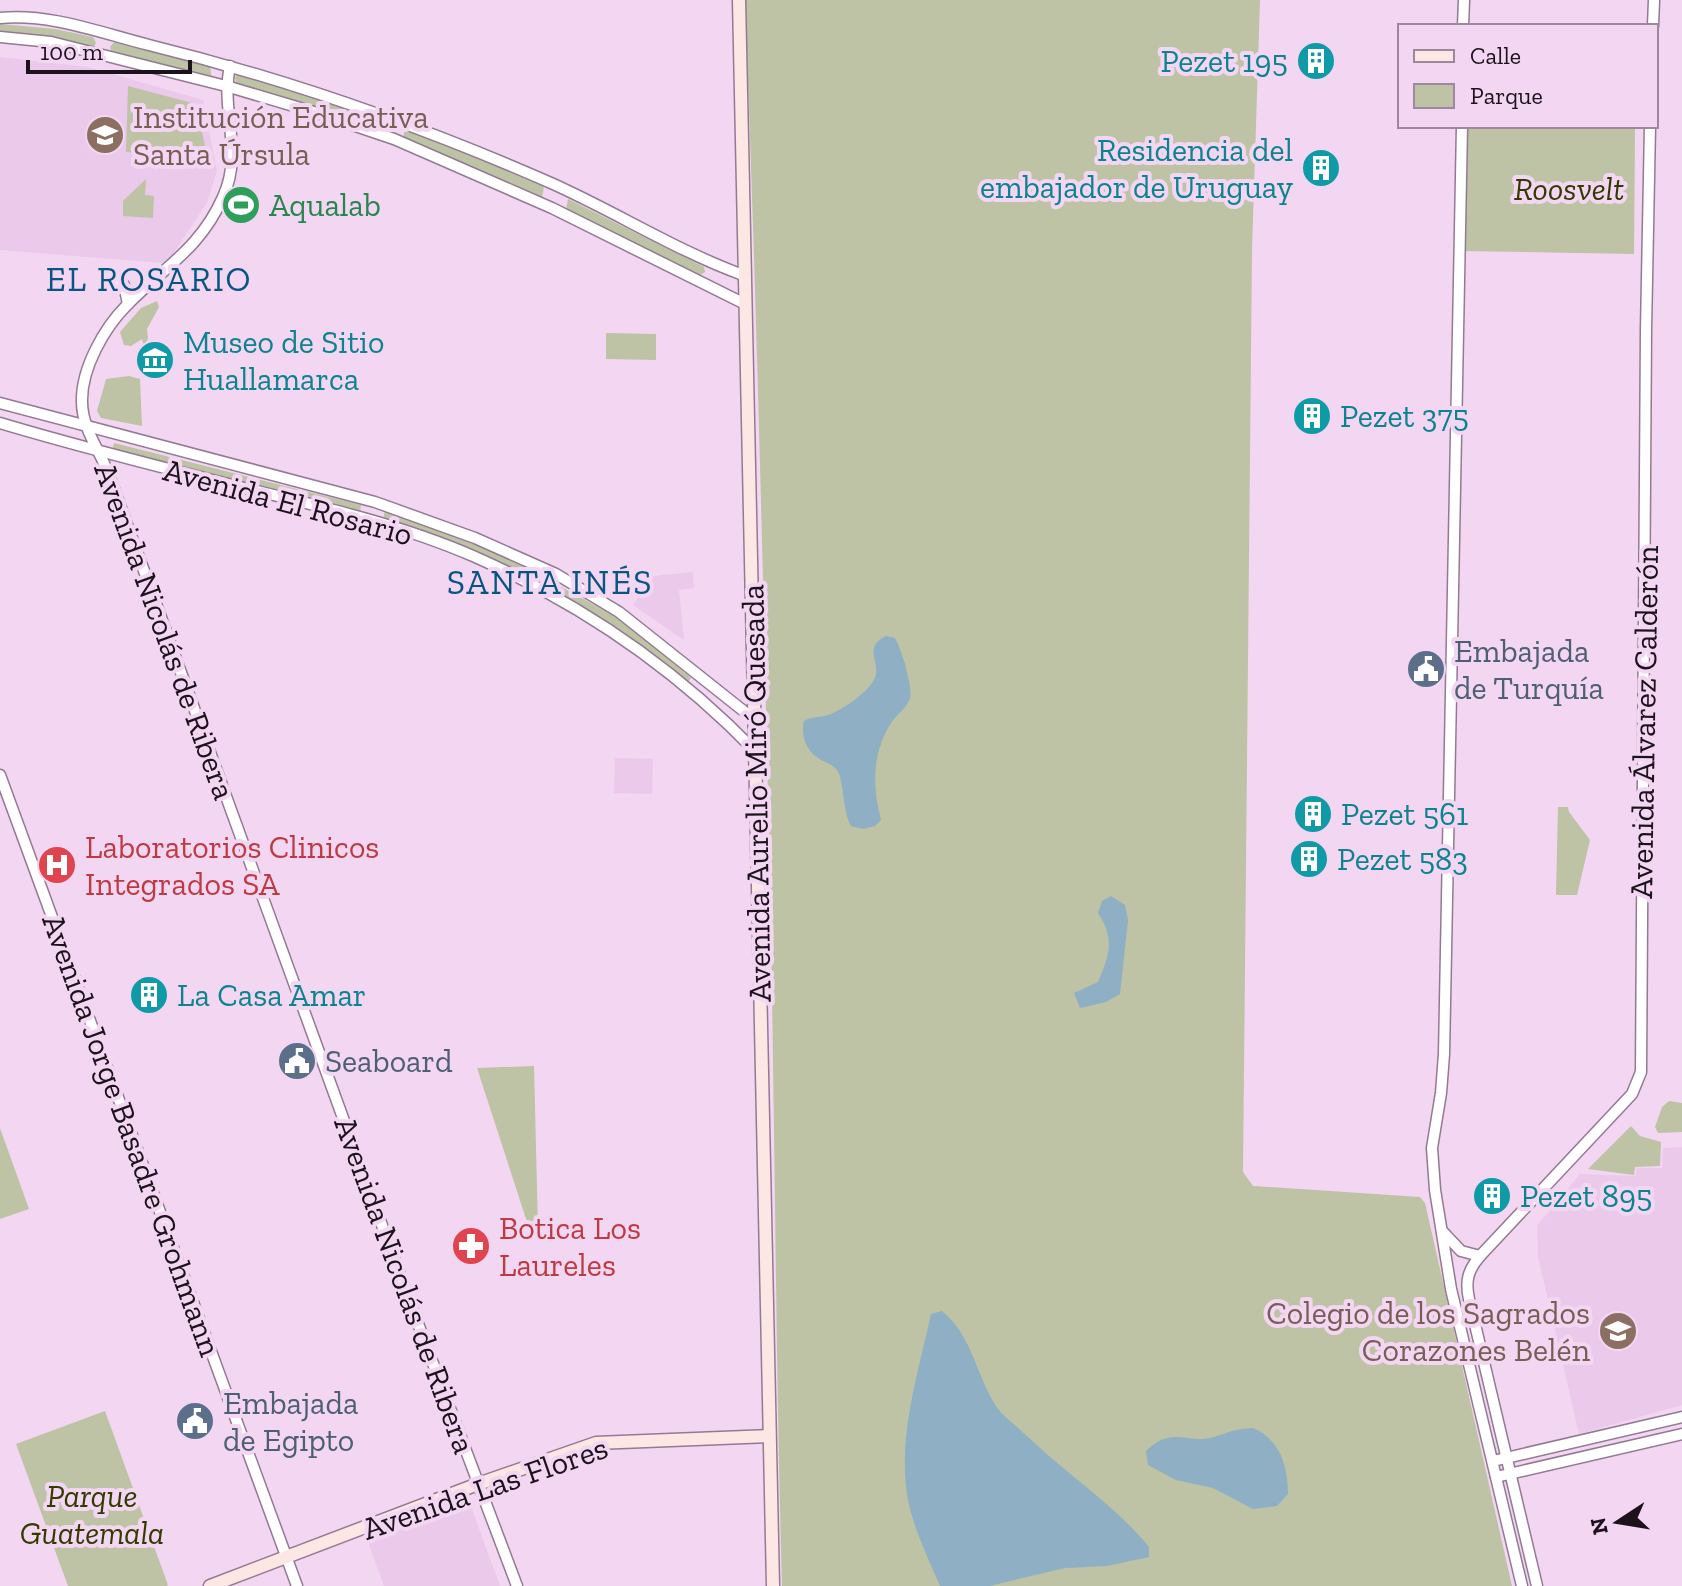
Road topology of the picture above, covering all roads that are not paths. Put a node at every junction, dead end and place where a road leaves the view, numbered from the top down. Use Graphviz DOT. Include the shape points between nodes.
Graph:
graph roads {
  1 [pos="739,0"];
  2 [pos="1464,0"];
  3 [pos="1654,0"];
  4 [pos="0,18"];
  5 [pos="1463,24"];
  6 [pos="1653,24"];
  7 [pos="0,37"];
  8 [pos="230,66"];
  9 [pos="226,86"];
  10 [pos="1462,128"];
  11 [pos="1650,128"];
  12 [pos="709,262"];
  13 [pos="111,272"];
  14 [pos="743,275"];
  15 [pos="700,281"];
  16 [pos="743,303"];
  17 [pos="128,304"];
  18 [pos="0,403"];
  19 [pos="0,423"];
  20 [pos="86,427"];
  21 [pos="99,453"];
  22 [pos="732,703"];
  23 [pos="722,718"];
  24 [pos="755,720"];
  25 [pos="756,752"];
  26 [pos="0,775"];
  27 [pos="1441,1230"];
  28 [pos="1480,1256"];
  29 [pos="1682,1417"];
  30 [pos="1682,1434"];
  31 [pos="769,1436"];
  32 [pos="1508,1458"];
  33 [pos="1493,1461"];
  34 [pos="1511,1474"];
  35 [pos="1496,1477"];
  36 [pos="478,1484"];
  37 [pos="287,1558"];
  38 [pos="210,1586"];
  39 [pos="297,1586"];
  40 [pos="517,1586"];
  41 [pos="773,1586"];
  42 [pos="1522,1586"];
  43 [pos="1537,1586"];
  1 -- 14 [label="main road, Avenida Aurelio Miró Quesada"];
  2 -- 5 [label="street"];
  3 -- 6 [label="street"];
  4 -- 8 [label="street" via="55,21"];
  7 -- 9 [label="street" via="51,42"];
  8 -- 9 [label="street, Avenida Nicolás de Ribera"];
  8 -- 12 [label="street" via="411,126 547,182"];
  9 -- 15 [label="street" via="411,146"];
  9 -- 17 [label="street, Avenida Nicolás de Ribera" via="233,151 224,196 187,251"];
  10 -- 27 [label="street" via="1444,1054 1432,1148"];
  11 -- 28 [label="street, Avenida Álvarez Calderón" via="1641,1072 1626,1102"];
  12 -- 14 [label="street"];
  12 -- 15 [label="street" via="709,276"];
  13 -- 17 [label="street" via="124,285"];
  14 -- 16 [label="main road, Avenida Aurelio Miró Quesada"];
  15 -- 16 [label="street"];
  16 -- 24 [label="main road, Avenida Aurelio Miró Quesada"];
  17 -- 20 [label="street, Avenida Nicolás de Ribera" via="103,337 85,379"];
  18 -- 20 [label="street, Avenida El Rosario"];
  19 -- 21 [label="street, Avenida El Rosario"];
  20 -- 21 [label="street, Avenida Nicolás de Ribera"];
  20 -- 22 [label="street, Avenida El Rosario" via="375,502 475,538 556,574 619,612"];
  21 -- 23 [label="street, Avenida El Rosario" via="374,520 471,555 609,628"];
  21 -- 36 [label="street, Avenida Nicolás de Ribera"];
  22 -- 23 [label="street" via="734,713"];
  22 -- 24 [label="street, Avenida El Rosario"];
  23 -- 25 [label="street, Avenida El Rosario"];
  24 -- 25 [label="main road, Avenida Aurelio Miró Quesada"];
  25 -- 31 [label="main road, Avenida Aurelio Miró Quesada"];
  26 -- 37 [label="street, Avenida Jorge Basadre Grohmann"];
  27 -- 28 [label="street" via="1461,1251"];
  27 -- 33 [label="street"];
  28 -- 32 [label="street" via="1468,1275 1467,1293"];
  29 -- 32 [label="street"];
  30 -- 34 [label="street"];
  31 -- 36 [label="main road, Avenida Las Flores" via="596,1443"];
  31 -- 41 [label="main road, Avenida Aurelio Miró Quesada"];
  32 -- 33 [label="street"];
  32 -- 34 [label="street"];
  33 -- 35 [label="street"];
  34 -- 35 [label="street"];
  34 -- 43 [label="street"];
  35 -- 42 [label="street"];
  36 -- 37 [label="main road, Avenida Las Flores"];
  36 -- 40 [label="street, Avenida Nicolás de Ribera"];
  37 -- 38 [label="main road, Avenida Las Flores"];
  37 -- 39 [label="street, Avenida Jorge Basadre Grohmann"];
}
